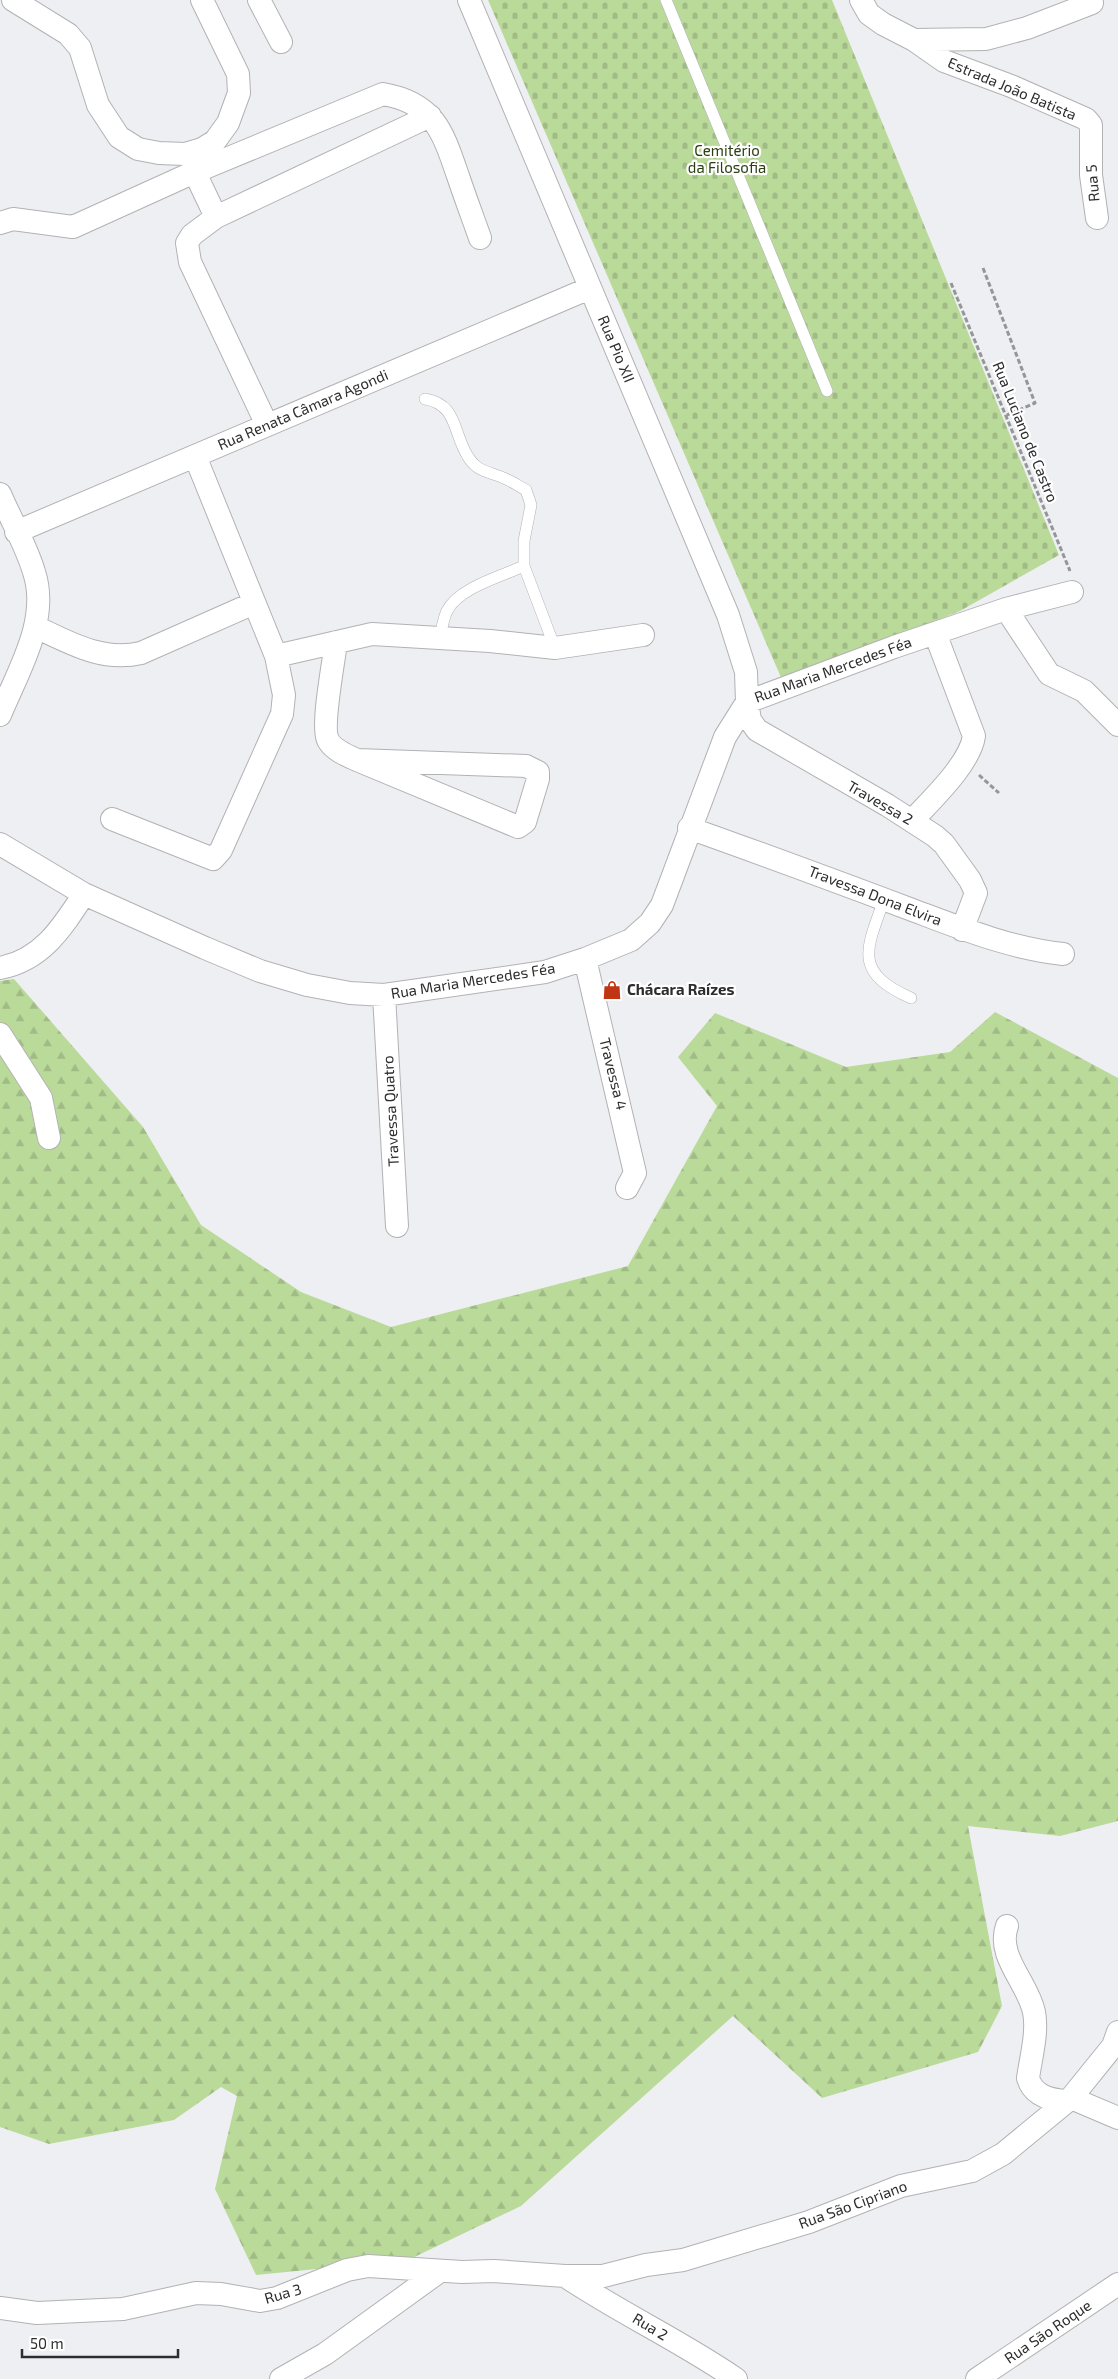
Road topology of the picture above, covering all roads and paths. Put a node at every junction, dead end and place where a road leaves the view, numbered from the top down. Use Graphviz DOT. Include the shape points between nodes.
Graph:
graph roads {
  1 [pos="12,0"];
  2 [pos="202,0"];
  3 [pos="259,0"];
  4 [pos="468,0"];
  5 [pos="666,0"];
  6 [pos="860,0"];
  7 [pos="1092,2"];
  8 [pos="914,40"];
  9 [pos="280,42"];
  10 [pos="430,116"];
  11 [pos="1090,147"];
  12 [pos="195,173"];
  13 [pos="216,217"];
  14 [pos="1097,218"];
  15 [pos="0,223"];
  16 [pos="480,238"];
  17 [pos="983,268"];
  18 [pos="952,283"];
  19 [pos="590,288"];
  20 [pos="827,392"];
  21 [pos="425,399"];
  22 [pos="1007,415"];
  23 [pos="267,426"];
  24 [pos="195,456"];
  25 [pos="0,494"];
  26 [pos="16,532"];
  27 [pos="524,566"];
  28 [pos="1072,592"];
  29 [pos="254,603"];
  30 [pos="1006,609"];
  31 [pos="36,627"];
  32 [pos="935,633"];
  33 [pos="643,635"];
  34 [pos="440,637"];
  35 [pos="336,642"];
  36 [pos="555,648"];
  37 [pos="276,656"];
  38 [pos="747,702"];
  39 [pos="0,715"];
  40 [pos="1118,725"];
  41 [pos="357,760"];
  42 [pos="112,819"];
  43 [pos="912,821"];
  44 [pos="689,828"];
  45 [pos="0,844"];
  46 [pos="84,894"];
  47 [pos="884,900"];
  48 [pos="962,930"];
  49 [pos="1063,954"];
  50 [pos="585,959"];
  51 [pos="0,968"];
  52 [pos="384,995"];
  53 [pos="911,998"];
  54 [pos="0,1034"];
  55 [pos="49,1138"];
  56 [pos="627,1188"];
  57 [pos="397,1226"];
  58 [pos="1007,1926"];
  59 [pos="1118,2032"];
  60 [pos="1069,2100"];
  61 [pos="1118,2118"];
  62 [pos="440,2271"];
  63 [pos="565,2276"];
  64 [pos="1118,2284"];
  65 [pos="0,2308"];
  66 [pos="281,2379"];
  67 [pos="736,2379"];
  68 [pos="977,2379"];
  1 -- 2 [label="street" via="68,34 80,48 98,105 119,138 138,149 185,154 215,141 228,123 239,93 238,74"];
  3 -- 9 [label="street"];
  4 -- 19 [label="street, Rua Pio XII"];
  5 -- 20 [label="lane"];
  6 -- 8 [label="street, Estrada João Batista" via="869,14"];
  7 -- 8 [label="street" via="1027,28 986,39"];
  8 -- 11 [label="street, Estrada João Batista" via="944,61 1086,119 1091,125"];
  10 -- 12 [label="street" via="402,98 383,94"];
  10 -- 13 [label="street"];
  10 -- 16 [label="street" via="442,132"];
  11 -- 14 [label="street, Rua 5" via="1090,175"];
  12 -- 13 [label="street"];
  12 -- 15 [label="street" via="73,227 13,219"];
  13 -- 23 [label="street" via="192,235 187,243 190,262"];
  17 -- 22 [label="path" via="1035,403"];
  18 -- 22 [label="path, Rua Luciano de Castro"];
  19 -- 23 [label="street, Rua Renata Câmara Agondi"];
  19 -- 38 [label="street, Rua Pio XII" via="728,615 746,672"];
  21 -- 27 [label="lane" via="439,401 447,410 466,455 478,470 505,478 526,490 531,504 524,541"];
  22 -- 28 [label="path, Rua Luciano de Castro" via="1070,572"];
  23 -- 24 [label="street, Rua Renata Câmara Agondi"];
  24 -- 26 [label="street, Rua Renata Câmara Agondi"];
  24 -- 29 [label="street"];
  25 -- 26 [label="street"];
  26 -- 31 [label="street" via="35,572 39,596"];
  27 -- 34 [label="lane" via="456,598 447,610"];
  27 -- 36 [label="lane"];
  28 -- 30 [label="street, Rua Maria Mercedes Féa"];
  29 -- 31 [label="street" via="141,653 126,656 109,656 82,648"];
  29 -- 37 [label="street"];
  30 -- 32 [label="street, Rua Maria Mercedes Féa"];
  30 -- 40 [label="street" via="1049,674 1084,691"];
  31 -- 39 [label="street"];
  32 -- 38 [label="street, Rua Maria Mercedes Féa"];
  32 -- 43 [label="street" via="972,728 973,744 963,762"];
  33 -- 36 [label="street"];
  34 -- 35 [label="street" via="372,634"];
  34 -- 36 [label="street"];
  35 -- 37 [label="street"];
  35 -- 41 [label="street" via="326,724 328,740 340,752"];
  37 -- 42 [label="street" via="284,695 282,714 221,850 213,859"];
  38 -- 43 [label="street, Travessa 2" via="750,720 768,738"];
  38 -- 44 [label="street, Rua Maria Mercedes Féa" via="725,737"];
  41 -- 41 [label="street" via="526,766 538,772 538,779 525,822 518,827"];
  43 -- 48 [label="street, Travessa 2" via="944,844 974,888 975,902"];
  44 -- 47 [label="street, Travessa Dona Elvira"];
  44 -- 50 [label="street, Rua Maria Mercedes Féa" via="662,905 650,923 631,940"];
  45 -- 46 [label="street, Rua Maria Mercedes Féa"];
  46 -- 51 [label="street" via="64,925 41,949 27,960"];
  46 -- 52 [label="street, Rua Maria Mercedes Féa" via="260,971 307,985"];
  47 -- 48 [label="street, Travessa Dona Elvira"];
  47 -- 53 [label="lane" via="868,945 873,972 890,988"];
  48 -- 49 [label="street, Travessa Dona Elvira"];
  50 -- 52 [label="street, Rua Maria Mercedes Féa" via="545,972"];
  50 -- 56 [label="street, Travessa 4" via="636,1173"];
  52 -- 57 [label="street, Travessa Quatro"];
  54 -- 55 [label="street" via="41,1098"];
  58 -- 60 [label="street" via="1004,1934 1007,1954 1034,2012 1028,2078 1031,2087 1053,2100"];
  59 -- 60 [label="street, Rua São Cipriano" via="1113,2046"];
  60 -- 61 [label="street"];
  60 -- 63 [label="street, Rua São Cipriano" via="1002,2154 972,2171 901,2186 809,2222 683,2260 603,2276"];
  62 -- 63 [label="street, Rua 3"];
  62 -- 65 [label="street, Rua 3" via="368,2266 347,2270 277,2298 260,2301 196,2293 123,2309 36,2313"];
  62 -- 66 [label="street" via="325,2354"];
  63 -- 67 [label="street, Rua 2"];
  64 -- 68 [label="street, Rua São Roque"];
}
